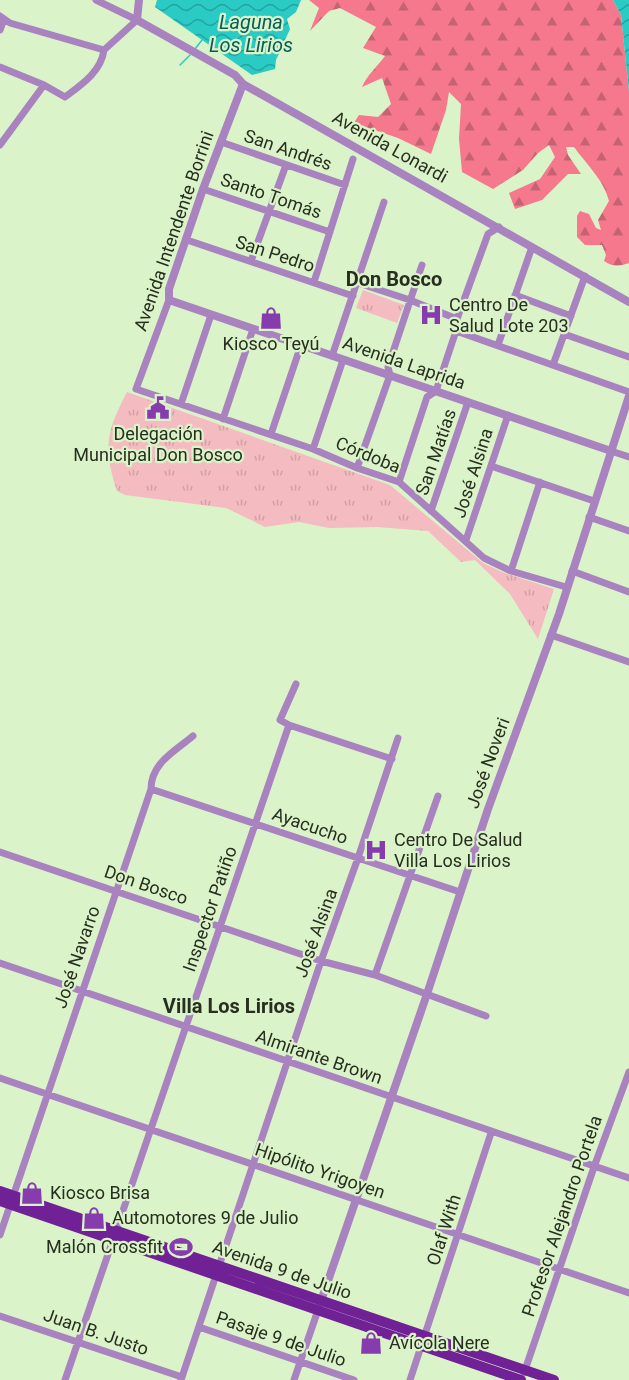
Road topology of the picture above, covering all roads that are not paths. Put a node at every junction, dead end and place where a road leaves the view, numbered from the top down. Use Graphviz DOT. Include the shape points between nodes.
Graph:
graph roads {
  1 [pos="96,0"];
  2 [pos="139,0"];
  3 [pos="2,18"];
  4 [pos="137,20"];
  5 [pos="0,30"];
  6 [pos="104,50"];
  7 [pos="0,66"];
  8 [pos="243,84"];
  9 [pos="44,85"];
  10 [pos="221,142"];
  11 [pos="0,145"];
  12 [pos="353,159"];
  13 [pos="286,165"];
  14 [pos="345,185"];
  15 [pos="203,189"];
  16 [pos="384,202"];
  17 [pos="269,211"];
  18 [pos="499,227"];
  19 [pos="330,232"];
  20 [pos="187,240"];
  21 [pos="532,247"];
  22 [pos="251,261"];
  23 [pos="422,266"];
  24 [pos="585,276"];
  25 [pos="314,282"];
  26 [pos="358,283"];
  27 [pos="515,295"];
  28 [pos="353,296"];
  29 [pos="169,300"];
  30 [pos="410,300"];
  31 [pos="629,302"];
  32 [pos="211,315"];
  33 [pos="571,315"];
  34 [pos="458,319"];
  35 [pos="254,329"];
  36 [pos="456,331"];
  37 [pos="564,334"];
  38 [pos="301,345"];
  39 [pos="498,345"];
  40 [pos="332,356"];
  41 [pos="629,357"];
  42 [pos="343,360"];
  43 [pos="554,365"];
  44 [pos="390,375"];
  45 [pos="136,389"];
  46 [pos="436,391"];
  47 [pos="629,394"];
  48 [pos="468,402"];
  49 [pos="181,404"];
  50 [pos="508,415"];
  51 [pos="223,419"];
  52 [pos="271,435"];
  53 [pos="313,449"];
  54 [pos="611,451"];
  55 [pos="629,457"];
  56 [pos="491,465"];
  57 [pos="357,468"];
  58 [pos="399,482"];
  59 [pos="540,482"];
  60 [pos="594,501"];
  61 [pos="431,511"];
  62 [pos="589,517"];
  63 [pos="629,531"];
  64 [pos="466,540"];
  65 [pos="511,571"];
  66 [pos="572,571"];
  67 [pos="566,587"];
  68 [pos="629,592"];
  69 [pos="551,635"];
  70 [pos="629,662"];
  71 [pos="296,684"];
  72 [pos="289,725"];
  73 [pos="194,736"];
  74 [pos="398,738"];
  75 [pos="392,759"];
  76 [pos="151,789"];
  77 [pos="438,796"];
  78 [pos="255,823"];
  79 [pos="0,852"];
  80 [pos="358,858"];
  81 [pos="409,875"];
  82 [pos="116,890"];
  83 [pos="460,892"];
  84 [pos="219,926"];
  85 [pos="321,961"];
  86 [pos="0,963"];
  87 [pos="375,975"];
  88 [pos="82,991"];
  89 [pos="427,994"];
  90 [pos="486,1016"];
  91 [pos="187,1027"];
  92 [pos="288,1061"];
  93 [pos="629,1072"];
  94 [pos="0,1078"];
  95 [pos="46,1095"];
  96 [pos="390,1097"];
  97 [pos="152,1129"];
  98 [pos="491,1133"];
  99 [pos="253,1163"];
  100 [pos="594,1167"];
  101 [pos="629,1178"];
  102 [pos="0,1191"];
  103 [pos="355,1199"];
  104 [pos="8,1200"];
  105 [pos="0,1234"];
  106 [pos="459,1234"];
  107 [pos="115,1236"];
  108 [pos="217,1270"];
  109 [pos="560,1270"];
  110 [pos="629,1293"];
  111 [pos="320,1306"];
  112 [pos="0,1316"];
  113 [pos="199,1327"];
  114 [pos="422,1341"];
  115 [pos="78,1342"];
  116 [pos="300,1361"];
  117 [pos="522,1377"];
  118 [pos="181,1379"];
  119 [pos="65,1380"];
  120 [pos="294,1380"];
  121 [pos="354,1380"];
  122 [pos="410,1380"];
  123 [pos="554,1380"];
  1 -- 4 [label="street"];
  2 -- 4 [label="street"];
  3 -- 5 [label="street"];
  3 -- 6 [label="street"];
  4 -- 6 [label="street"];
  4 -- 8 [label="street, Avenida Lonardi" via="235,75"];
  6 -- 9 [label="street" via="88,80 65,97"];
  7 -- 9 [label="street"];
  8 -- 10 [label="street, Avenida Intendente Borrini"];
  8 -- 18 [label="street, Avenida Lonardi"];
  9 -- 11 [label="street"];
  10 -- 13 [label="street, San Andrés"];
  10 -- 15 [label="street, Avenida Intendente Borrini"];
  12 -- 14 [label="street"];
  13 -- 14 [label="street, San Andrés"];
  13 -- 17 [label="street"];
  14 -- 19 [label="street"];
  15 -- 17 [label="street, Santo Tomás"];
  15 -- 20 [label="street, Avenida Intendente Borrini"];
  16 -- 26 [label="street"];
  17 -- 19 [label="street, Santo Tomás"];
  17 -- 22 [label="street"];
  18 -- 21 [label="street, Avenida Lonardi"];
  18 -- 34 [label="street" via="488,234"];
  19 -- 25 [label="street"];
  20 -- 22 [label="street, San Pedro"];
  20 -- 29 [label="street, Avenida Intendente Borrini" via="169,289"];
  21 -- 24 [label="street, Avenida Lonardi"];
  21 -- 27 [label="street"];
  22 -- 25 [label="street, San Pedro"];
  23 -- 30 [label="street"];
  24 -- 31 [label="street, Avenida Lonardi"];
  24 -- 33 [label="street"];
  25 -- 28 [label="street, San Pedro"];
  26 -- 28 [label="street"];
  26 -- 30 [label="street"];
  27 -- 33 [label="street"];
  27 -- 39 [label="street"];
  28 -- 40 [label="street"];
  29 -- 32 [label="street, Avenida Laprida"];
  29 -- 45 [label="street, Avenida Intendente Borrini"];
  30 -- 34 [label="street"];
  30 -- 44 [label="street" via="388,367"];
  32 -- 35 [label="street, Avenida Laprida"];
  32 -- 49 [label="street"];
  33 -- 37 [label="street"];
  34 -- 36 [label="street"];
  35 -- 38 [label="street, Avenida Laprida"];
  35 -- 51 [label="street"];
  36 -- 39 [label="street"];
  36 -- 46 [label="street"];
  37 -- 41 [label="street"];
  37 -- 43 [label="street"];
  38 -- 40 [label="street, Avenida Laprida"];
  38 -- 52 [label="street"];
  39 -- 43 [label="street"];
  40 -- 42 [label="street, Avenida Laprida"];
  42 -- 44 [label="street, Avenida Laprida"];
  42 -- 53 [label="street"];
  43 -- 47 [label="street"];
  44 -- 46 [label="street, Avenida Laprida"];
  44 -- 57 [label="street"];
  45 -- 49 [label="street, Córdoba"];
  46 -- 48 [label="street, Avenida Laprida"];
  46 -- 58 [label="street" via="427,397"];
  47 -- 54 [label="street, José Noveri"];
  48 -- 50 [label="street, Avenida Laprida"];
  48 -- 61 [label="street, San Matías"];
  49 -- 51 [label="street, Córdoba"];
  50 -- 54 [label="street, Avenida Laprida"];
  50 -- 56 [label="street, José Alsina"];
  51 -- 52 [label="street, Córdoba"];
  52 -- 53 [label="street, Córdoba"];
  53 -- 57 [label="street, Córdoba"];
  54 -- 55 [label="street, Avenida Laprida"];
  54 -- 60 [label="street, José Noveri"];
  56 -- 59 [label="street"];
  56 -- 64 [label="street, José Alsina"];
  57 -- 58 [label="street, Córdoba"];
  58 -- 61 [label="street, Córdoba"];
  59 -- 60 [label="street"];
  59 -- 65 [label="street"];
  60 -- 62 [label="street, José Noveri"];
  61 -- 64 [label="street, Córdoba"];
  62 -- 63 [label="street"];
  62 -- 66 [label="street, José Noveri"];
  64 -- 65 [label="street, Córdoba" via="484,558"];
  65 -- 67 [label="street, Córdoba"];
  66 -- 67 [label="street, José Noveri"];
  66 -- 68 [label="street"];
  67 -- 69 [label="street, José Noveri"];
  69 -- 70 [label="street"];
  69 -- 83 [label="street, José Noveri"];
  71 -- 72 [label="street" via="280,720"];
  72 -- 75 [label="street"];
  72 -- 78 [label="street, Inspector Patiño"];
  73 -- 76 [label="street, José Navarro" via="156,766"];
  74 -- 75 [label="street, José Alsina"];
  75 -- 80 [label="street, José Alsina"];
  76 -- 78 [label="street, Ayacucho"];
  76 -- 82 [label="street, José Navarro"];
  77 -- 81 [label="street"];
  78 -- 80 [label="street, Ayacucho"];
  78 -- 84 [label="street, Inspector Patiño"];
  79 -- 82 [label="street, Don Bosco"];
  80 -- 81 [label="street, Ayacucho"];
  80 -- 85 [label="street, José Alsina"];
  81 -- 83 [label="street, Ayacucho"];
  81 -- 87 [label="street"];
  82 -- 84 [label="street, Don Bosco"];
  82 -- 88 [label="street, José Navarro"];
  83 -- 89 [label="street, José Noveri"];
  84 -- 85 [label="street, Don Bosco"];
  84 -- 91 [label="street, Inspector Patiño"];
  85 -- 87 [label="street, Don Bosco"];
  85 -- 92 [label="street, José Alsina"];
  86 -- 88 [label="street, Almirante Brown"];
  87 -- 89 [label="street, Don Bosco"];
  88 -- 91 [label="street, Almirante Brown"];
  88 -- 95 [label="street, José Navarro"];
  89 -- 90 [label="street, Don Bosco"];
  89 -- 96 [label="street, José Noveri"];
  91 -- 92 [label="street, Almirante Brown"];
  91 -- 97 [label="street, Inspector Patiño"];
  92 -- 96 [label="street, Almirante Brown"];
  92 -- 99 [label="street, José Alsina"];
  93 -- 100 [label="street, Profesor Alejandro Portela"];
  94 -- 95 [label="street, Hipólito Yrigoyen"];
  95 -- 97 [label="street, Hipólito Yrigoyen"];
  95 -- 104 [label="street, José Navarro"];
  96 -- 98 [label="street, Almirante Brown"];
  96 -- 103 [label="street, José Noveri"];
  97 -- 99 [label="street, Hipólito Yrigoyen"];
  97 -- 107 [label="street, Inspector Patiño"];
  98 -- 100 [label="street, Almirante Brown"];
  98 -- 106 [label="street, Olaf With"];
  99 -- 103 [label="street, Hipólito Yrigoyen"];
  99 -- 108 [label="street, José Alsina"];
  100 -- 101 [label="street, Almirante Brown"];
  100 -- 109 [label="street, Profesor Alejandro Portela"];
  102 -- 104 [label="main road, Avenida 9 de Julio"];
  103 -- 106 [label="street, Hipólito Yrigoyen"];
  103 -- 111 [label="street, José Noveri"];
  104 -- 105 [label="street, José Navarro"];
  104 -- 107 [label="main road, Avenida 9 de Julio"];
  106 -- 109 [label="street, Hipólito Yrigoyen"];
  106 -- 114 [label="street, Olaf With"];
  107 -- 108 [label="main road, Avenida 9 de Julio"];
  107 -- 115 [label="street, Inspector Patiño"];
  108 -- 111 [label="main road, Avenida 9 de Julio"];
  108 -- 113 [label="street, José Alsina"];
  109 -- 110 [label="street, Hipólito Yrigoyen"];
  109 -- 117 [label="street, Profesor Alejandro Portela"];
  111 -- 114 [label="main road, Avenida 9 de Julio"];
  111 -- 116 [label="street"];
  112 -- 115 [label="street, Juan B. Justo"];
  113 -- 116 [label="street, Pasaje 9 de Julio"];
  113 -- 118 [label="street, José Alsina"];
  114 -- 117 [label="main road, Avenida 9 de Julio"];
  114 -- 122 [label="street, Olaf With"];
  115 -- 118 [label="street, Juan B. Justo"];
  115 -- 119 [label="street, Inspector Patiño"];
  116 -- 120 [label="street"];
  116 -- 121 [label="street, Pasaje 9 de Julio"];
  117 -- 123 [label="main road, Avenida 9 de Julio"];
}
